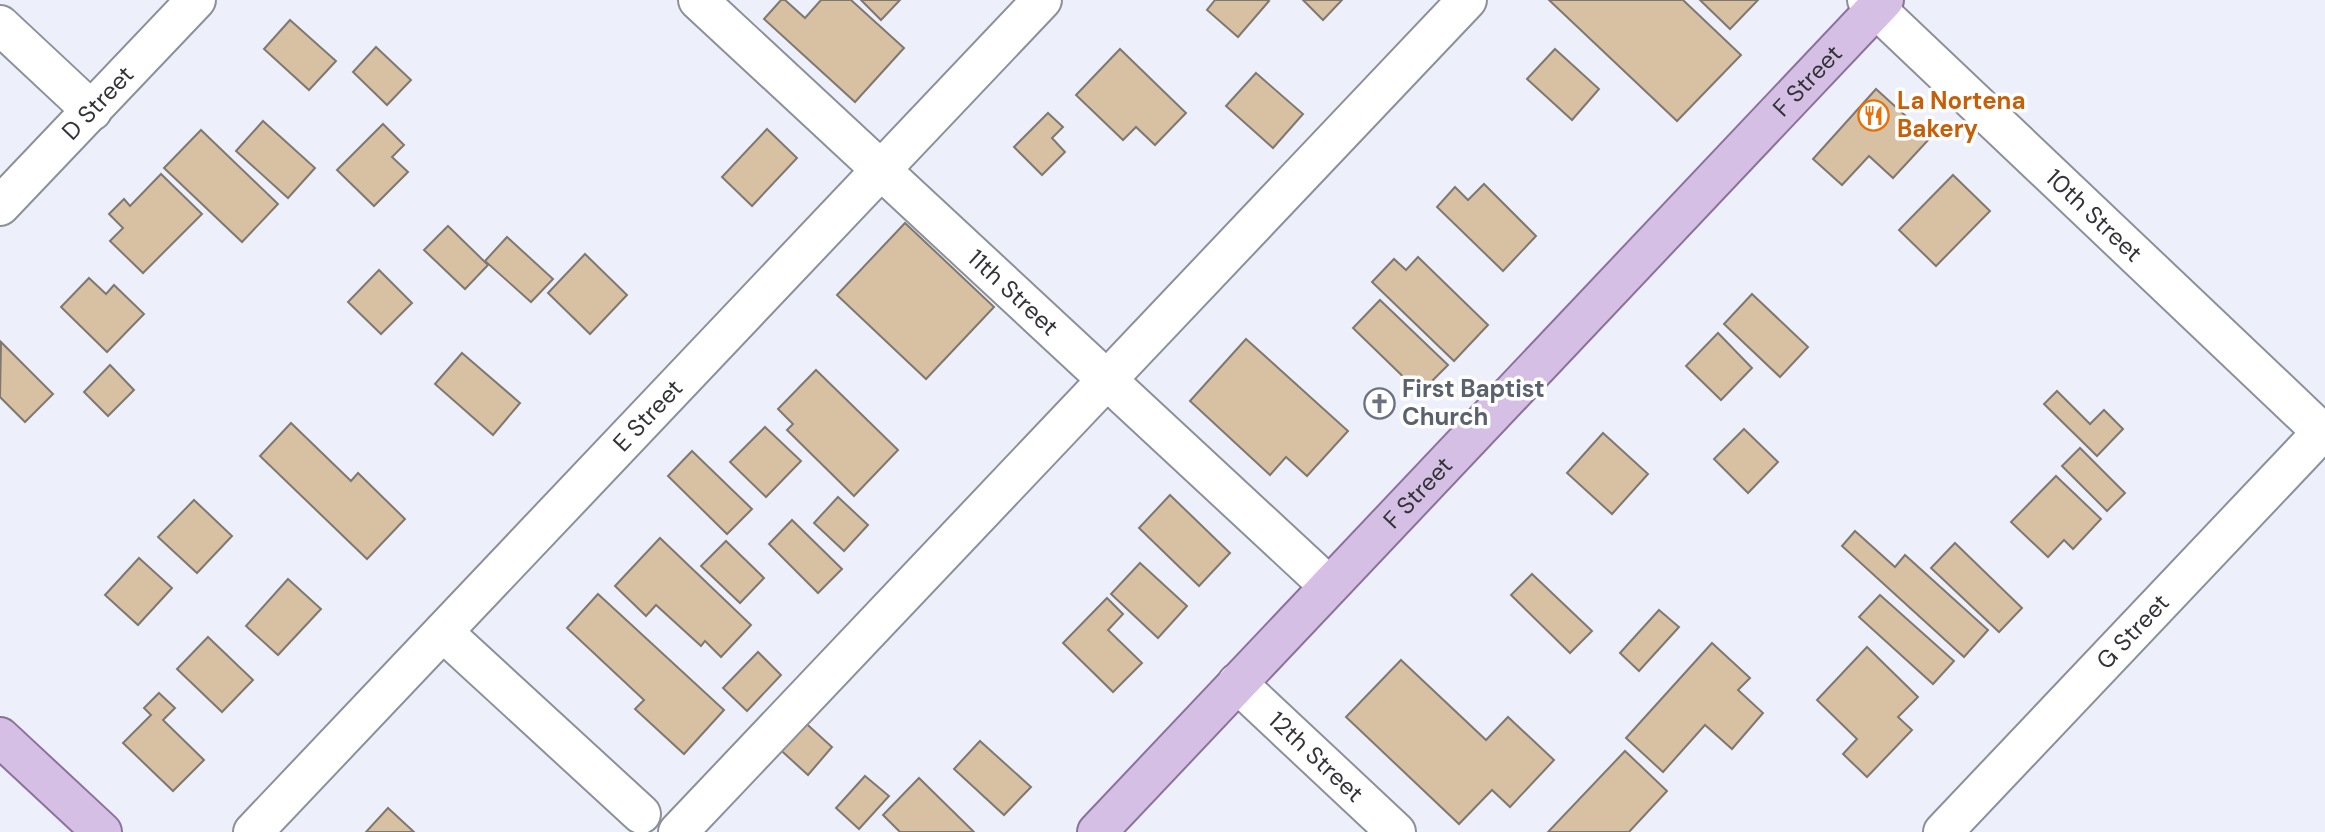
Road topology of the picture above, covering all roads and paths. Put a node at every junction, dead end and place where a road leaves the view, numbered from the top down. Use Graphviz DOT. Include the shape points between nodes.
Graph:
graph roads {
  1 [pos="196,0"];
  2 [pos="698,0"];
  3 [pos="1042,0"];
  4 [pos="1467,0"];
  5 [pos="1875,3"];
  6 [pos="0,25"];
  7 [pos="92,111"];
  8 [pos="880,171"];
  9 [pos="0,206"];
  10 [pos="1105,379"];
  11 [pos="2324,431"];
  12 [pos="1329,586"];
  13 [pos="443,632"];
  14 [pos="1237,683"];
  15 [pos="0,737"];
  16 [pos="641,814"];
  17 [pos="102,832"];
  18 [pos="253,832"];
  19 [pos="678,832"];
  20 [pos="1097,832"];
  21 [pos="1396,832"];
  22 [pos="1943,832"];
  1 -- 7 [label="street, D Street"];
  2 -- 8 [label="street, 11th Street"];
  3 -- 8 [label="street, E Street"];
  4 -- 10 [label="street"];
  5 -- 11 [label="street, 10th Street"];
  5 -- 12 [label="main road, F Street"];
  6 -- 7 [label="street"];
  7 -- 9 [label="street, D Street"];
  8 -- 10 [label="street, 11th Street"];
  8 -- 13 [label="street, E Street"];
  10 -- 12 [label="street, 11th Street"];
  10 -- 19 [label="street"];
  11 -- 22 [label="street, G Street"];
  12 -- 14 [label="main road, F Street"];
  13 -- 16 [label="street"];
  13 -- 18 [label="street, E Street"];
  14 -- 20 [label="main road, F Street"];
  14 -- 21 [label="street, 12th Street"];
  15 -- 17 [label="main road"];
}
